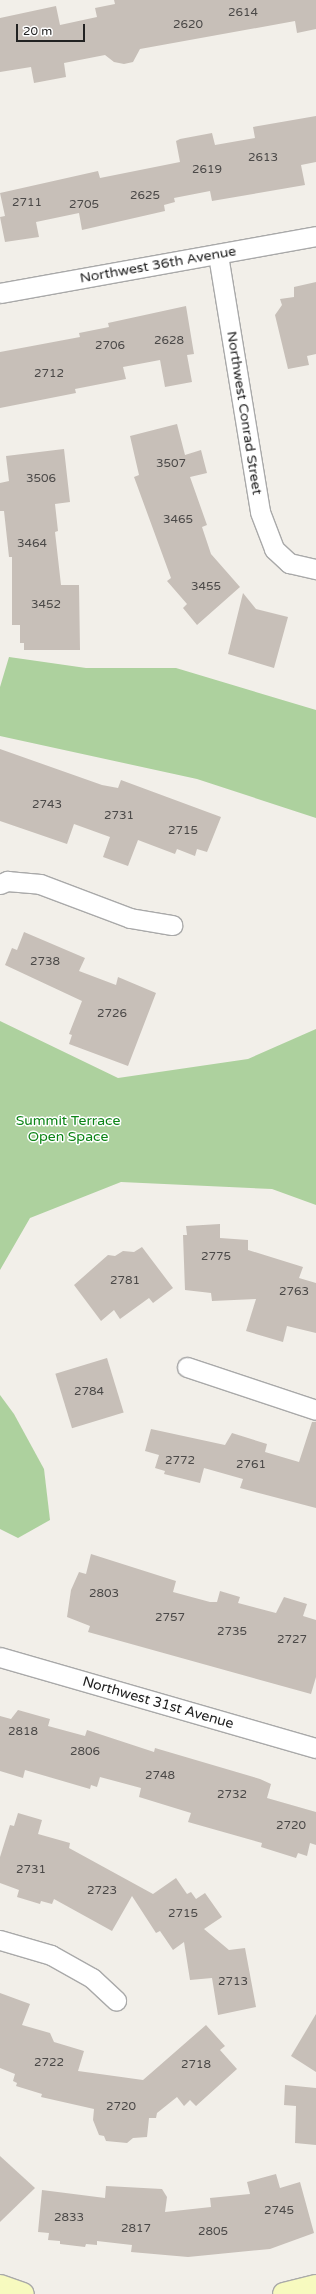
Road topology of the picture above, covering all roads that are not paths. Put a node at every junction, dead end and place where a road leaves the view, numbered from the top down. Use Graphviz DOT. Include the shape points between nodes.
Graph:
graph roads {
  1 [pos="316,236"];
  2 [pos="218,255"];
  3 [pos="0,293"];
  4 [pos="316,569"];
  5 [pos="0,884"];
  6 [pos="172,925"];
  7 [pos="187,1367"];
  8 [pos="316,1410"];
  9 [pos="0,1657"];
  10 [pos="316,1748"];
  11 [pos="0,1940"];
  12 [pos="116,2000"];
  13 [pos="0,2286"];
  14 [pos="316,2286"];
  15 [pos="23,2294"];
  16 [pos="284,2294"];
  1 -- 2 [label="street, Northwest 36th Avenue"];
  2 -- 3 [label="street, Northwest 36th Avenue"];
  2 -- 4 [label="street, Northwest Conrad Street" via="260,512 274,549 290,563"];
  5 -- 6 [label="street" via="7,881 40,884 130,918"];
  7 -- 8 [label="street"];
  9 -- 10 [label="street, Northwest 31st Avenue"];
  11 -- 12 [label="street" via="51,1955 92,1978"];
  13 -- 15 [label="street"];
  14 -- 16 [label="street"];
}
